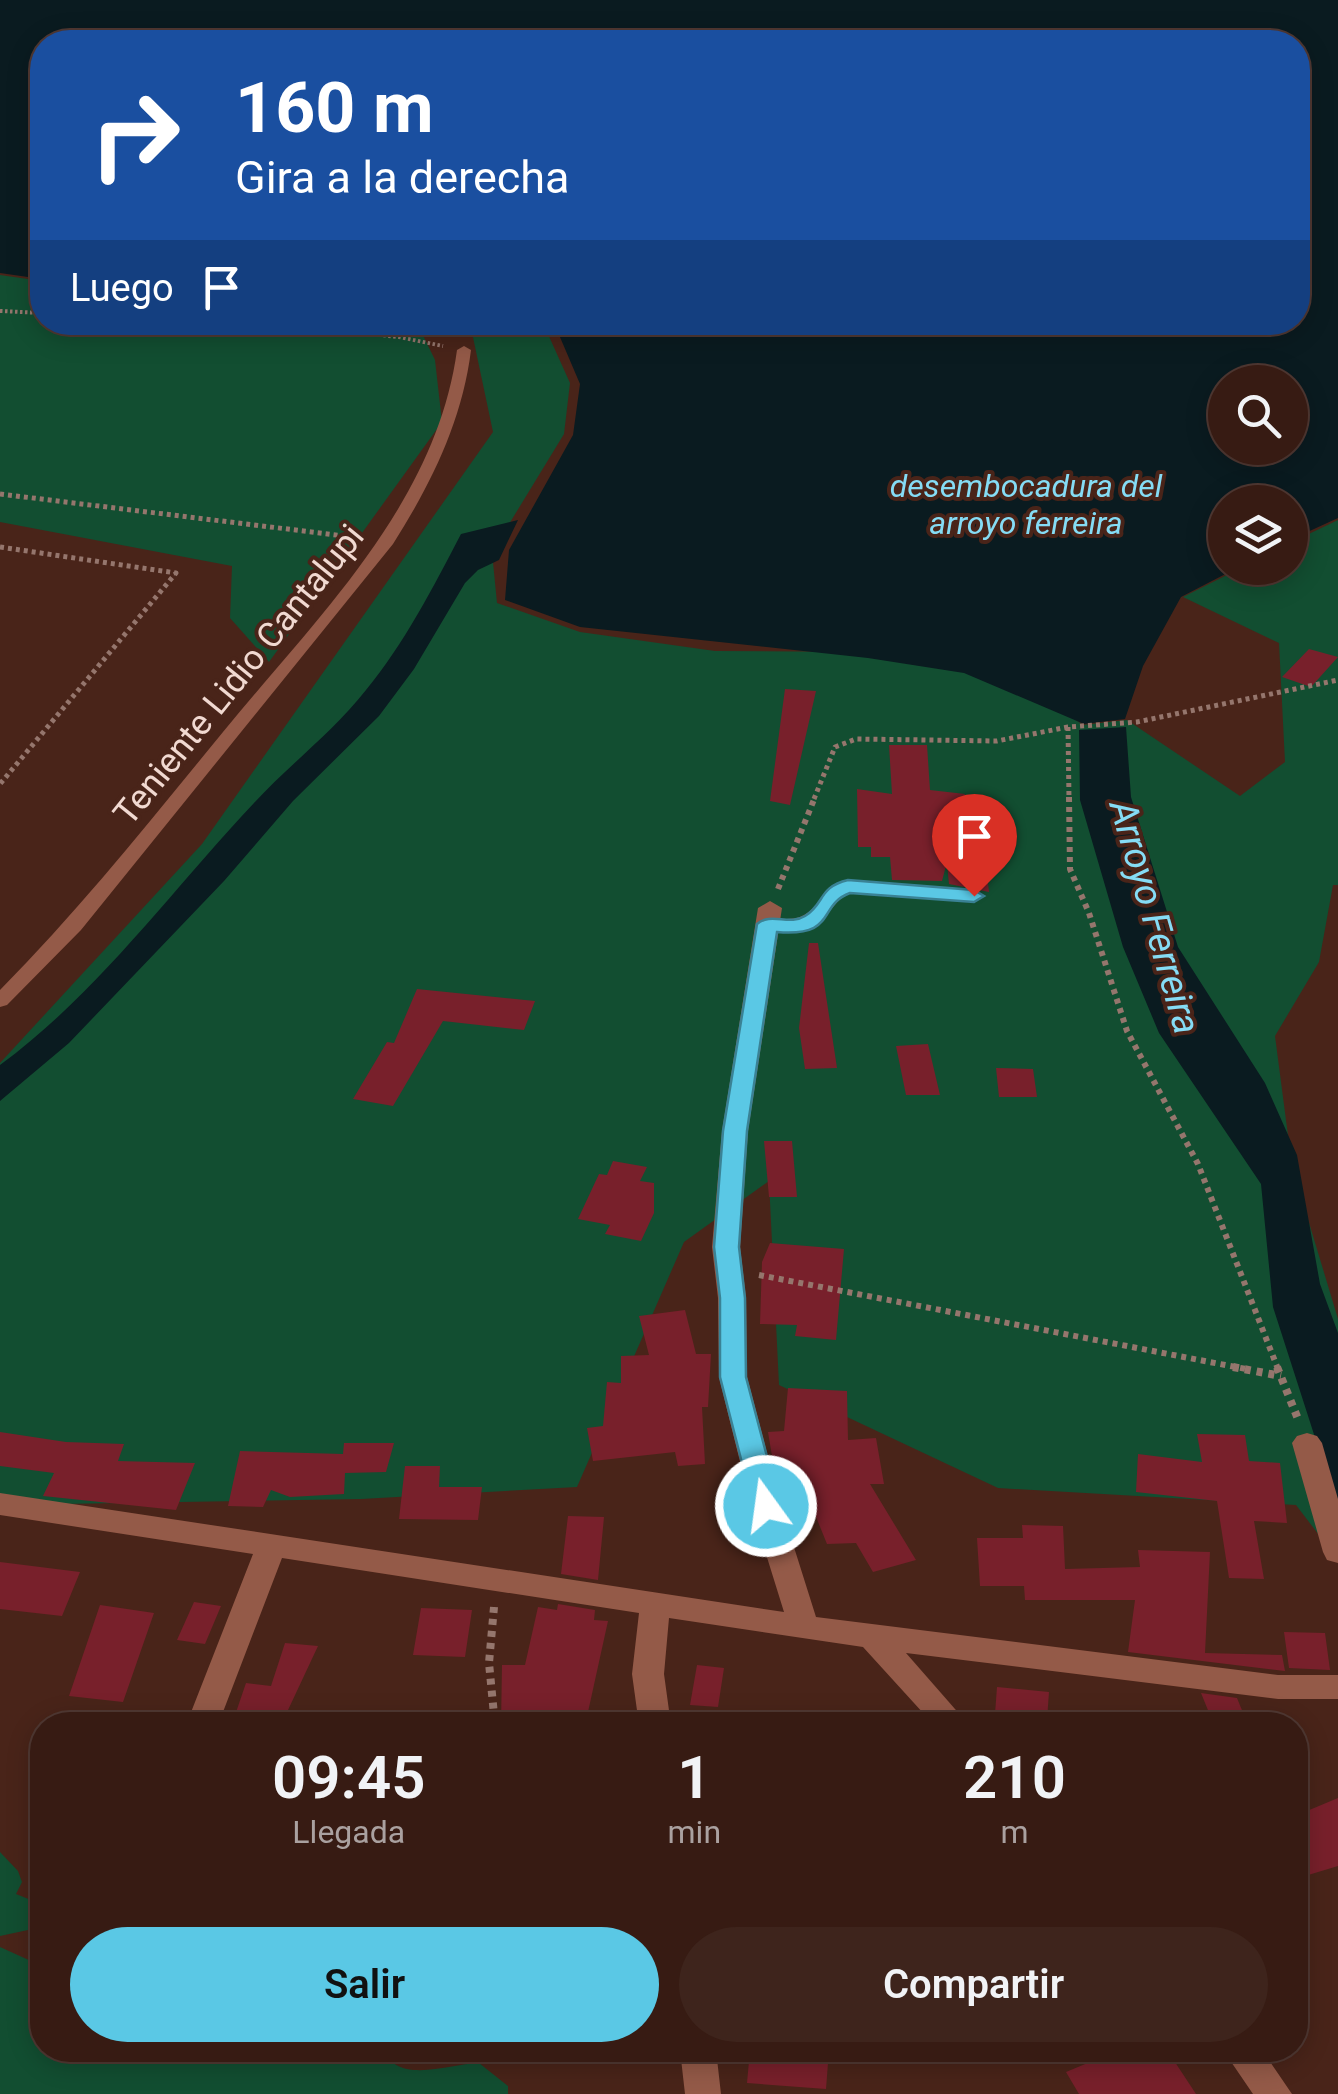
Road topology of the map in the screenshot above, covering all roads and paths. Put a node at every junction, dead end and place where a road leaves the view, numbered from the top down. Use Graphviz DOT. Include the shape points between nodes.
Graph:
graph roads {
  1 [pos="0,311"];
  2 [pos="30,312"];
  3 [pos="379,335"];
  4 [pos="464,350"];
  5 [pos="0,494"];
  6 [pos="387,541"];
  7 [pos="0,547"];
  8 [pos="1338,680"];
  9 [pos="1072,727"];
  10 [pos="0,784"];
  11 [pos="974,896"];
  12 [pos="769,916"];
  13 [pos="0,1001"];
  14 [pos="729,1269"];
  15 [pos="1281,1376"];
  16 [pos="1307,1442"];
  17 [pos="0,1504"];
  18 [pos="271,1546"];
  19 [pos="1338,1552"];
  20 [pos="497,1580"];
  21 [pos="655,1605"];
  22 [pos="804,1626"];
  23 [pos="872,1637"];
  24 [pos="1338,1687"];
  25 [pos="207,1712"];
  26 [pos="494,1712"];
  27 [pos="653,1712"];
  28 [pos="941,1712"];
  29 [pos="700,2062"];
  30 [pos="1250,2062"];
  31 [pos="704,2094"];
  32 [pos="1274,2094"];
  1 -- 2 [label="path"];
  3 -- 4 [label="path"];
  4 -- 6 [label="lane, Teniente Lidio Cantalupi" via="445,435"];
  5 -- 6 [label="path"];
  6 -- 13 [label="lane, Teniente Lidio Cantalupi" via="74,926"];
  7 -- 10 [label="path" via="176,573"];
  8 -- 9 [label="path" via="1136,722"];
  9 -- 12 [label="path" via="997,740 856,739 835,747"];
  9 -- 15 [label="path" via="1070,868 1128,1031 1198,1164"];
  11 -- 12 [label="lane" via="848,886 834,891 814,920 795,926"];
  12 -- 14 [label="street" via="735,1131"];
  14 -- 15 [label="path"];
  14 -- 22 [label="street" via="733,1377"];
  15 -- 16 [label="path"];
  16 -- 19 [label="street"];
  17 -- 18 [label="street"];
  18 -- 20 [label="street"];
  18 -- 25 [label="street"];
  20 -- 21 [label="street"];
  20 -- 26 [label="path" via="488,1663"];
  21 -- 22 [label="street"];
  21 -- 27 [label="street" via="648,1674"];
  22 -- 23 [label="street"];
  23 -- 24 [label="street" via="1278,1687"];
  23 -- 28 [label="street"];
  29 -- 31 [label="street"];
  30 -- 32 [label="street"];
}
